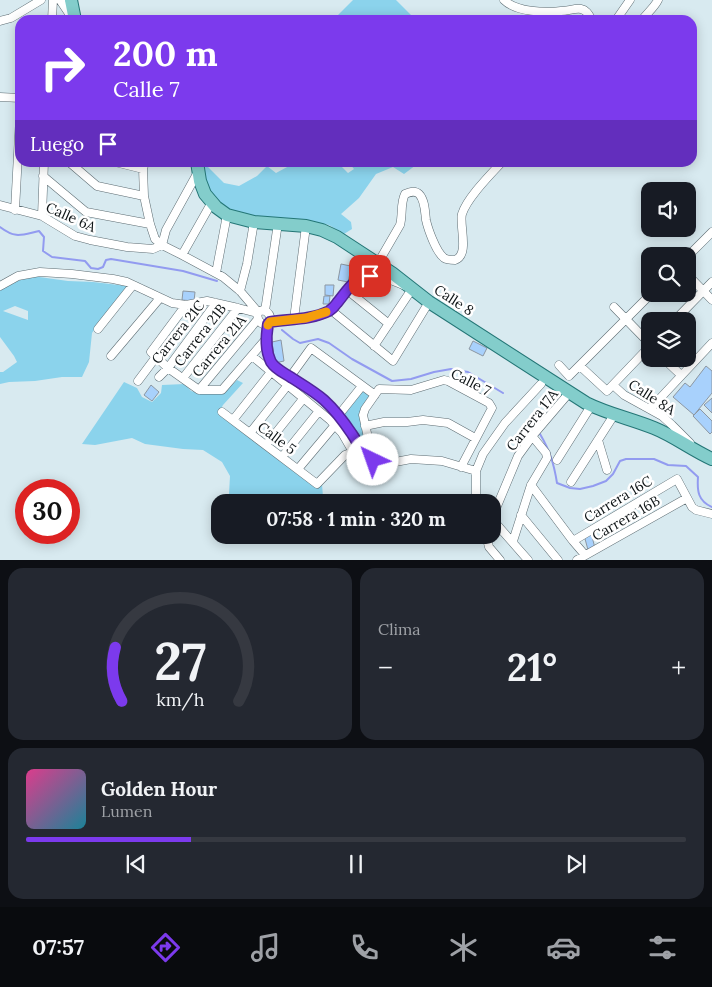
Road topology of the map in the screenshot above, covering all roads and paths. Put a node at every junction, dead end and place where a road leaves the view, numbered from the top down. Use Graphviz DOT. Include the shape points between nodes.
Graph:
graph roads {
  1 [pos="42,0"];
  2 [pos="54,0"];
  3 [pos="60,0"];
  4 [pos="71,0"];
  5 [pos="504,0"];
  6 [pos="630,0"];
  7 [pos="658,0"];
  8 [pos="24,11"];
  9 [pos="17,15"];
  10 [pos="24,15"];
  11 [pos="52,15"];
  12 [pos="70,15"];
  13 [pos="73,15"];
  14 [pos="589,15"];
  15 [pos="620,15"];
  16 [pos="646,15"];
  17 [pos="15,16"];
  18 [pos="0,21"];
  19 [pos="0,97"];
  20 [pos="15,98"];
  21 [pos="17,167"];
  22 [pos="44,167"];
  23 [pos="75,167"];
  24 [pos="144,167"];
  25 [pos="197,167"];
  26 [pos="497,167"];
  27 [pos="43,176"];
  28 [pos="144,196"];
  29 [pos="212,202"];
  30 [pos="0,205"];
  31 [pos="15,210"];
  32 [pos="227,215"];
  33 [pos="42,216"];
  34 [pos="254,222"];
  35 [pos="278,223"];
  36 [pos="150,224"];
  37 [pos="306,226"];
  38 [pos="712,232"];
  39 [pos="162,245"];
  40 [pos="696,248"];
  41 [pos="182,254"];
  42 [pos="378,264"];
  43 [pos="216,273"];
  44 [pos="712,282"];
  45 [pos="130,284"];
  46 [pos="696,284"];
  47 [pos="0,286"];
  48 [pos="412,289"];
  49 [pos="347,290"];
  50 [pos="240,291"];
  51 [pos="703,291"];
  52 [pos="160,298"];
  53 [pos="712,300"];
  54 [pos="429,302"];
  55 [pos="643,302"];
  56 [pos="216,303"];
  57 [pos="186,305"];
  58 [pos="614,307"];
  59 [pos="238,308"];
  60 [pos="331,310"];
  61 [pos="683,312"];
  62 [pos="264,317"];
  63 [pos="294,319"];
  64 [pos="626,320"];
  65 [pos="389,324"];
  66 [pos="98,329"];
  67 [pos="266,336"];
  68 [pos="641,336"];
  69 [pos="712,343"];
  70 [pos="374,346"];
  71 [pos="706,349"];
  72 [pos="153,355"];
  73 [pos="641,355"];
  74 [pos="112,356"];
  75 [pos="252,356"];
  76 [pos="712,356"];
  77 [pos="559,365"];
  78 [pos="580,366"];
  79 [pos="672,367"];
  80 [pos="168,368"];
  81 [pos="271,372"];
  82 [pos="681,375"];
  83 [pos="159,377"];
  84 [pos="290,377"];
  85 [pos="183,378"];
  86 [pos="138,381"];
  87 [pos="541,384"];
  88 [pos="287,386"];
  89 [pos="362,386"];
  90 [pos="610,388"];
  91 [pos="199,390"];
  92 [pos="377,392"];
  93 [pos="569,393"];
  94 [pos="303,399"];
  95 [pos="591,406"];
  96 [pos="650,409"];
  97 [pos="319,411"];
  98 [pos="222,412"];
  99 [pos="614,415"];
  100 [pos="338,416"];
  101 [pos="233,420"];
  102 [pos="335,425"];
  103 [pos="365,426"];
  104 [pos="250,433"];
  105 [pos="533,435"];
  106 [pos="475,438"];
  107 [pos="598,440"];
  108 [pos="266,445"];
  109 [pos="353,452"];
  110 [pos="363,452"];
  111 [pos="698,452"];
  112 [pos="282,457"];
  113 [pos="712,459"];
  114 [pos="373,460"];
  115 [pos="558,460"];
  116 [pos="461,467"];
  117 [pos="298,469"];
  118 [pos="607,470"];
  119 [pos="476,472"];
  120 [pos="571,482"];
  121 [pos="531,485"];
  122 [pos="476,494"];
  123 [pos="501,497"];
  124 [pos="687,498"];
  125 [pos="712,514"];
  126 [pos="521,515"];
  127 [pos="501,528"];
  128 [pos="512,540"];
  129 [pos="573,541"];
  130 [pos="488,544"];
  131 [pos="586,556"];
  132 [pos="500,560"];
  133 [pos="528,560"];
  134 [pos="558,560"];
  135 [pos="577,560"];
  1 -- 8 [label="street"];
  2 -- 11 [label="street"];
  3 -- 12 [label="street"];
  4 -- 13 [label="main road"];
  5 -- 14 [label="street" via="528,10 559,12 581,9"];
  6 -- 15 [label="street"];
  7 -- 16 [label="street"];
  8 -- 9 [label="street"];
  8 -- 10 [label="street"];
  17 -- 18 [label="street"];
  19 -- 20 [label="street"];
  21 -- 31 [label="street"];
  22 -- 27 [label="street"];
  23 -- 28 [label="street" via="97,186"];
  24 -- 28 [label="street"];
  25 -- 29 [label="main road, Calle 8" via="202,187"];
  25 -- 39 [label="street"];
  26 -- 42 [label="street" via="473,194 462,213 463,245 459,257 447,260 441,255 421,197 413,192 405,194 402,200 400,225"];
  27 -- 33 [label="street"];
  27 -- 36 [label="street" via="86,212"];
  28 -- 36 [label="street"];
  29 -- 32 [label="main road, Calle 8"];
  29 -- 41 [label="street"];
  30 -- 31 [label="street, Calle 6A"];
  31 -- 33 [label="street, Calle 6A"];
  32 -- 34 [label="main road, Calle 8"];
  32 -- 43 [label="street"];
  33 -- 39 [label="street, Calle 6A" via="75,236 90,240 153,249"];
  34 -- 35 [label="main road, Calle 8"];
  34 -- 50 [label="street"];
  35 -- 37 [label="main road, Calle 8"];
  35 -- 62 [label="street"];
  36 -- 39 [label="street" via="155,239"];
  37 -- 42 [label="main road, Calle 8" via="337,237"];
  37 -- 63 [label="street"];
  38 -- 40 [label="street"];
  39 -- 41 [label="street"];
  41 -- 43 [label="street"];
  42 -- 48 [label="main road, Calle 8"];
  43 -- 50 [label="street"];
  44 -- 51 [label="street"];
  45 -- 47 [label="street" via="113,279 40,272 18,276"];
  45 -- 52 [label="street"];
  45 -- 66 [label="street"];
  46 -- 51 [label="street"];
  48 -- 49 [label="street" via="370,276 356,280"];
  48 -- 54 [label="main road, Calle 8"];
  48 -- 65 [label="street"];
  49 -- 60 [label="street"];
  49 -- 65 [label="street"];
  50 -- 62 [label="street"];
  51 -- 53 [label="street"];
  51 -- 61 [label="street"];
  52 -- 57 [label="street"];
  52 -- 74 [label="street"];
  54 -- 70 [label="street" via="393,361"];
  54 -- 93 [label="main road, Calle 8"];
  55 -- 64 [label="street"];
  56 -- 57 [label="street" via="207,301"];
  56 -- 59 [label="street"];
  56 -- 80 [label="street, Carrera 21C"];
  57 -- 72 [label="street"];
  58 -- 64 [label="street"];
  59 -- 62 [label="street"];
  59 -- 85 [label="street, Carrera 21B"];
  60 -- 63 [label="street" via="317,316"];
  60 -- 70 [label="street"];
  62 -- 63 [label="street"];
  62 -- 67 [label="street"];
  62 -- 91 [label="street, Carrera 21A"];
  64 -- 68 [label="street"];
  64 -- 78 [label="street"];
  65 -- 70 [label="street"];
  67 -- 75 [label="street"];
  67 -- 84 [label="street" via="272,363"];
  69 -- 71 [label="street"];
  71 -- 76 [label="street"];
  71 -- 82 [label="street"];
  72 -- 80 [label="street"];
  72 -- 86 [label="street"];
  73 -- 90 [label="street"];
  75 -- 81 [label="street"];
  75 -- 91 [label="street" via="222,390"];
  77 -- 78 [label="street" via="569,376"];
  78 -- 90 [label="street, Calle 8A"];
  79 -- 82 [label="street"];
  80 -- 83 [label="street, Carrera 21C"];
  80 -- 85 [label="street"];
  81 -- 88 [label="street"];
  81 -- 101 [label="street"];
  82 -- 96 [label="street"];
  84 -- 89 [label="street" via="311,348"];
  84 -- 100 [label="street" via="326,401"];
  85 -- 91 [label="street"];
  87 -- 119 [label="street" via="496,435"];
  88 -- 94 [label="street"];
  88 -- 104 [label="street"];
  89 -- 92 [label="street"];
  89 -- 100 [label="street"];
  90 -- 96 [label="street, Calle 8A"];
  92 -- 103 [label="street" via="365,409"];
  92 -- 106 [label="street, Calle 7" via="411,390 447,380 489,403 492,408"];
  93 -- 95 [label="main road, Calle 8"];
  93 -- 105 [label="street, Carrera 17A"];
  94 -- 97 [label="street"];
  94 -- 108 [label="street"];
  95 -- 99 [label="main road, Calle 8"];
  95 -- 115 [label="street"];
  96 -- 111 [label="street, Calle 8A" via="672,424"];
  97 -- 102 [label="street"];
  97 -- 112 [label="street"];
  98 -- 101 [label="street, Calle 5"];
  99 -- 107 [label="street"];
  99 -- 111 [label="main road, Calle 8" via="665,433"];
  100 -- 110 [label="street"];
  101 -- 104 [label="street, Calle 5"];
  102 -- 109 [label="street"];
  102 -- 117 [label="street"];
  103 -- 106 [label="street" via="423,420 448,423"];
  103 -- 114 [label="street"];
  104 -- 108 [label="street, Calle 5"];
  105 -- 121 [label="street" via="547,458"];
  105 -- 123 [label="street, Carrera 17A" via="518,456"];
  106 -- 116 [label="street"];
  107 -- 118 [label="street"];
  107 -- 120 [label="street"];
  108 -- 112 [label="street, Calle 5"];
  109 -- 110 [label="street"];
  109 -- 117 [label="street, Calle 5" via="345,455 317,484"];
  110 -- 114 [label="street"];
  111 -- 113 [label="main road, Calle 8"];
  112 -- 117 [label="street, Calle 5"];
  114 -- 116 [label="street" via="390,463 430,459"];
  116 -- 119 [label="street"];
  119 -- 122 [label="street"];
  121 -- 126 [label="street"];
  121 -- 129 [label="street"];
  124 -- 125 [label="street" via="696,510"];
  124 -- 129 [label="street, Carrera 16C" via="677,479"];
  124 -- 131 [label="street, Carrera 16B"];
  126 -- 128 [label="street"];
  126 -- 134 [label="street"];
  127 -- 128 [label="street"];
  128 -- 133 [label="street"];
  129 -- 131 [label="street"];
  130 -- 132 [label="street"];
  131 -- 135 [label="street, Carrera 16B"];
}
